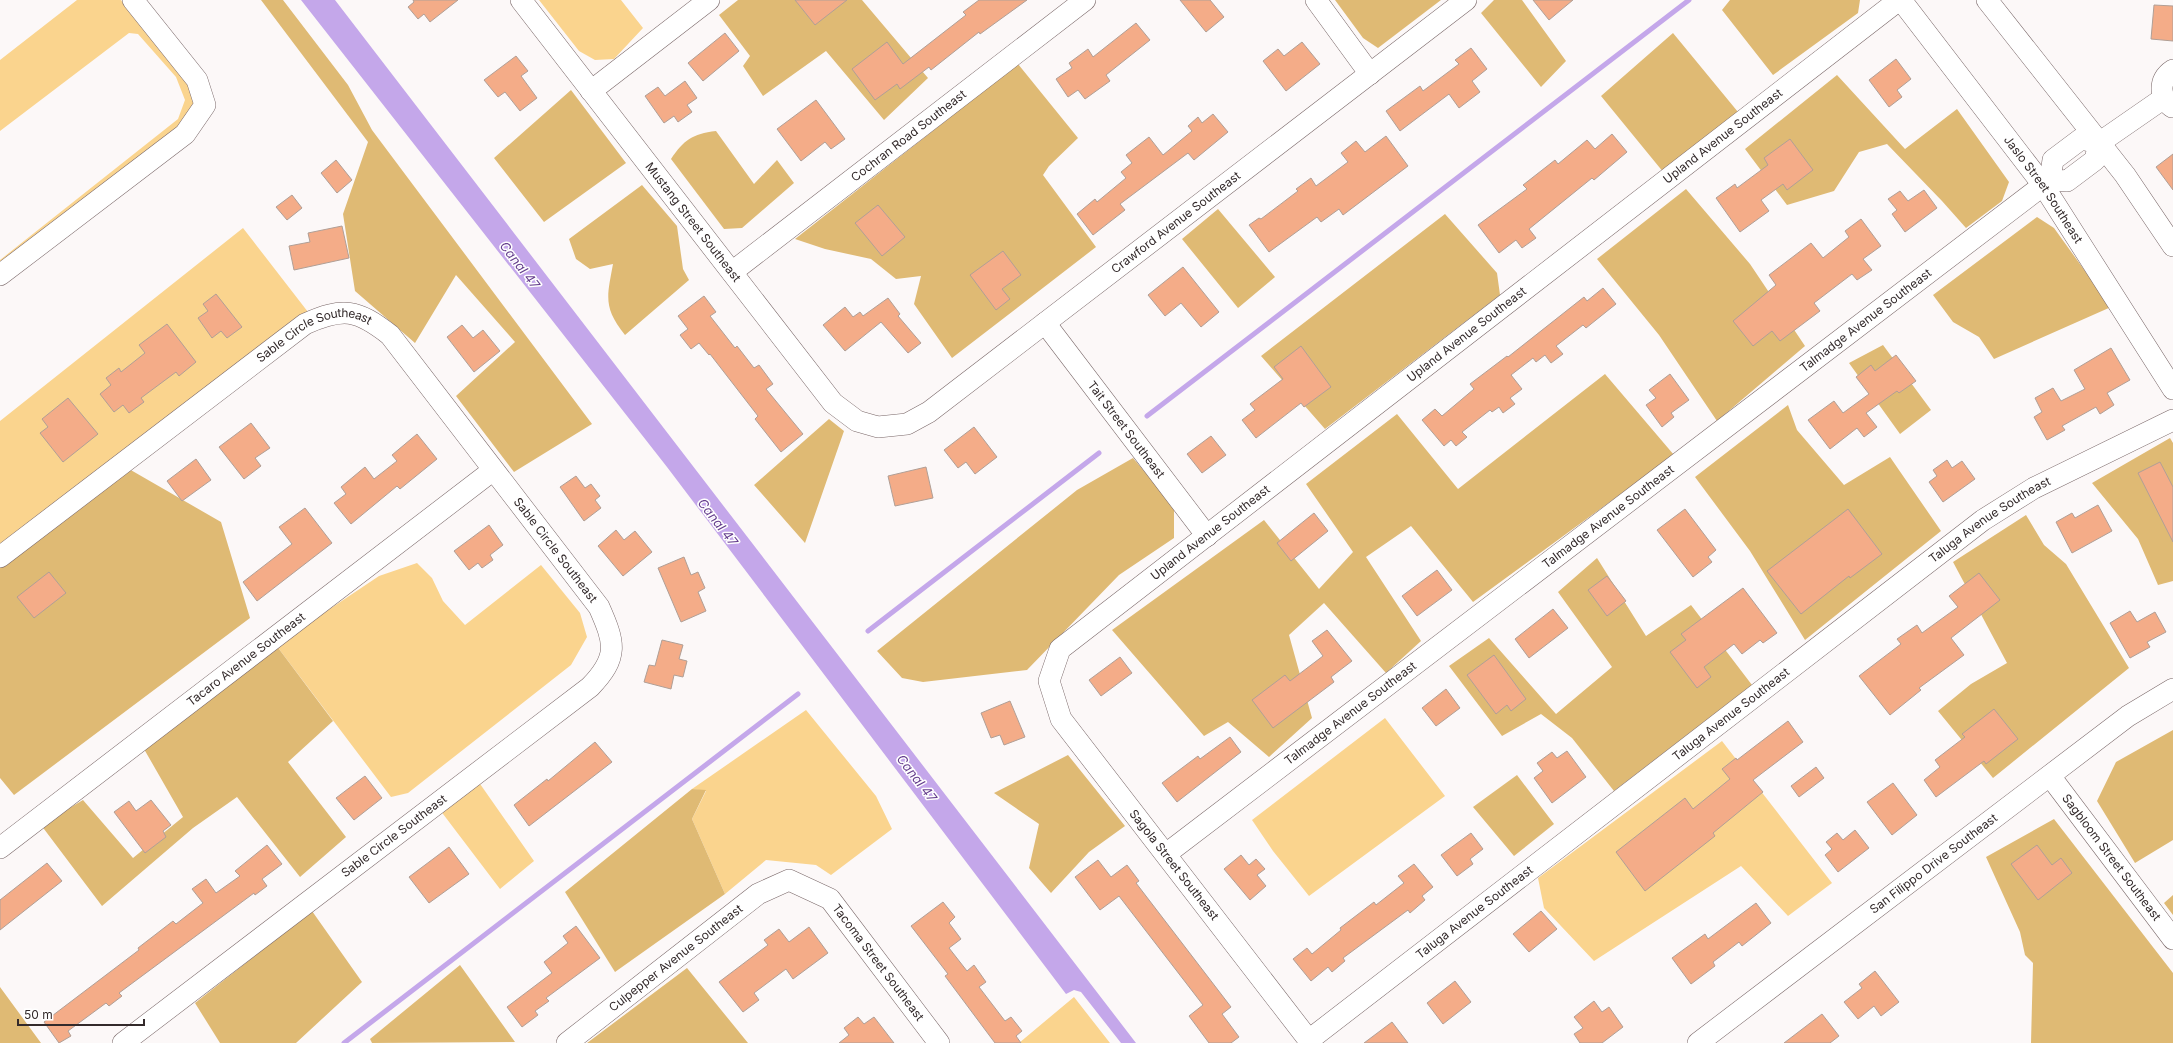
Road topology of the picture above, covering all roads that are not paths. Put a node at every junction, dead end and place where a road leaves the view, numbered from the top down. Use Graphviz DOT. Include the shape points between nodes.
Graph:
graph roads {
  1 [pos="133,0"];
  2 [pos="521,0"];
  3 [pos="709,0"];
  4 [pos="1085,0"];
  5 [pos="1316,0"];
  6 [pos="1466,0"];
  7 [pos="1900,0"];
  8 [pos="1987,0"];
  9 [pos="2173,70"];
  10 [pos="1370,74"];
  11 [pos="592,91"];
  12 [pos="2168,103"];
  13 [pos="2099,143"];
  14 [pos="2046,182"];
  15 [pos="2173,246"];
  16 [pos="732,272"];
  17 [pos="0,275"];
  18 [pos="1045,323"];
  19 [pos="2173,389"];
  20 [pos="2173,420"];
  21 [pos="878,427"];
  22 [pos="492,471"];
  23 [pos="1207,536"];
  24 [pos="0,557"];
  25 [pos="1049,681"];
  26 [pos="2173,689"];
  27 [pos="2050,776"];
  28 [pos="0,848"];
  29 [pos="1166,854"];
  30 [pos="789,880"];
  31 [pos="2173,939"];
  32 [pos="1310,1041"];
  33 [pos="123,1043"];
  34 [pos="568,1043"];
  35 [pos="939,1043"];
  36 [pos="1698,1043"];
  1 -- 17 [label="street" via="197,80 205,105 185,134"];
  2 -- 11 [label="street, Mustang Street Southeast"];
  3 -- 11 [label="street"];
  4 -- 16 [label="street, Cochran Road Southeast"];
  5 -- 10 [label="street"];
  6 -- 10 [label="street, Crawford Avenue Southeast"];
  7 -- 14 [label="street, Jaslo Street Southeast"];
  7 -- 23 [label="street, Upland Avenue Southeast"];
  8 -- 13 [label="street"];
  9 -- 12 [label="street" via="2164,78 2162,92"];
  10 -- 18 [label="street, Crawford Avenue Southeast"];
  11 -- 16 [label="street, Mustang Street Southeast"];
  12 -- 13 [label="street"];
  13 -- 14 [label="street" via="2095,160 2067,181"];
  13 -- 15 [label="street" via="2147,206"];
  14 -- 19 [label="street, Jaslo Street Southeast"];
  14 -- 29 [label="street, Talmadge Avenue Southeast"];
  16 -- 21 [label="street, Mustang Street Southeast" via="833,404 857,420"];
  18 -- 21 [label="street, Crawford Avenue Southeast" via="929,412 907,424"];
  18 -- 23 [label="street, Tait Street Southeast"];
  20 -- 32 [label="street, Taluga Avenue Southeast" via="2034,488 1983,520"];
  22 -- 24 [label="street, Sable Circle Southeast" via="390,335 371,320 349,312 328,314 305,324"];
  22 -- 28 [label="street, Tacaro Avenue Southeast"];
  22 -- 33 [label="street, Sable Circle Southeast" via="598,607 610,633 612,653 602,674 590,687"];
  23 -- 25 [label="street, Upland Avenue Southeast" via="1060,649"];
  25 -- 29 [label="street, Sagola Street Southeast" via="1061,719"];
  26 -- 27 [label="street, San Filippo Drive Southeast" via="2128,716"];
  27 -- 31 [label="street, Sagbloom Street Southeast"];
  27 -- 36 [label="street, San Filippo Drive Southeast"];
  29 -- 32 [label="street, Sagola Street Southeast"];
  30 -- 34 [label="street, Culpepper Avenue Southeast" via="758,894"];
  30 -- 35 [label="street, Tacoma Street Southeast" via="830,899"];
}
